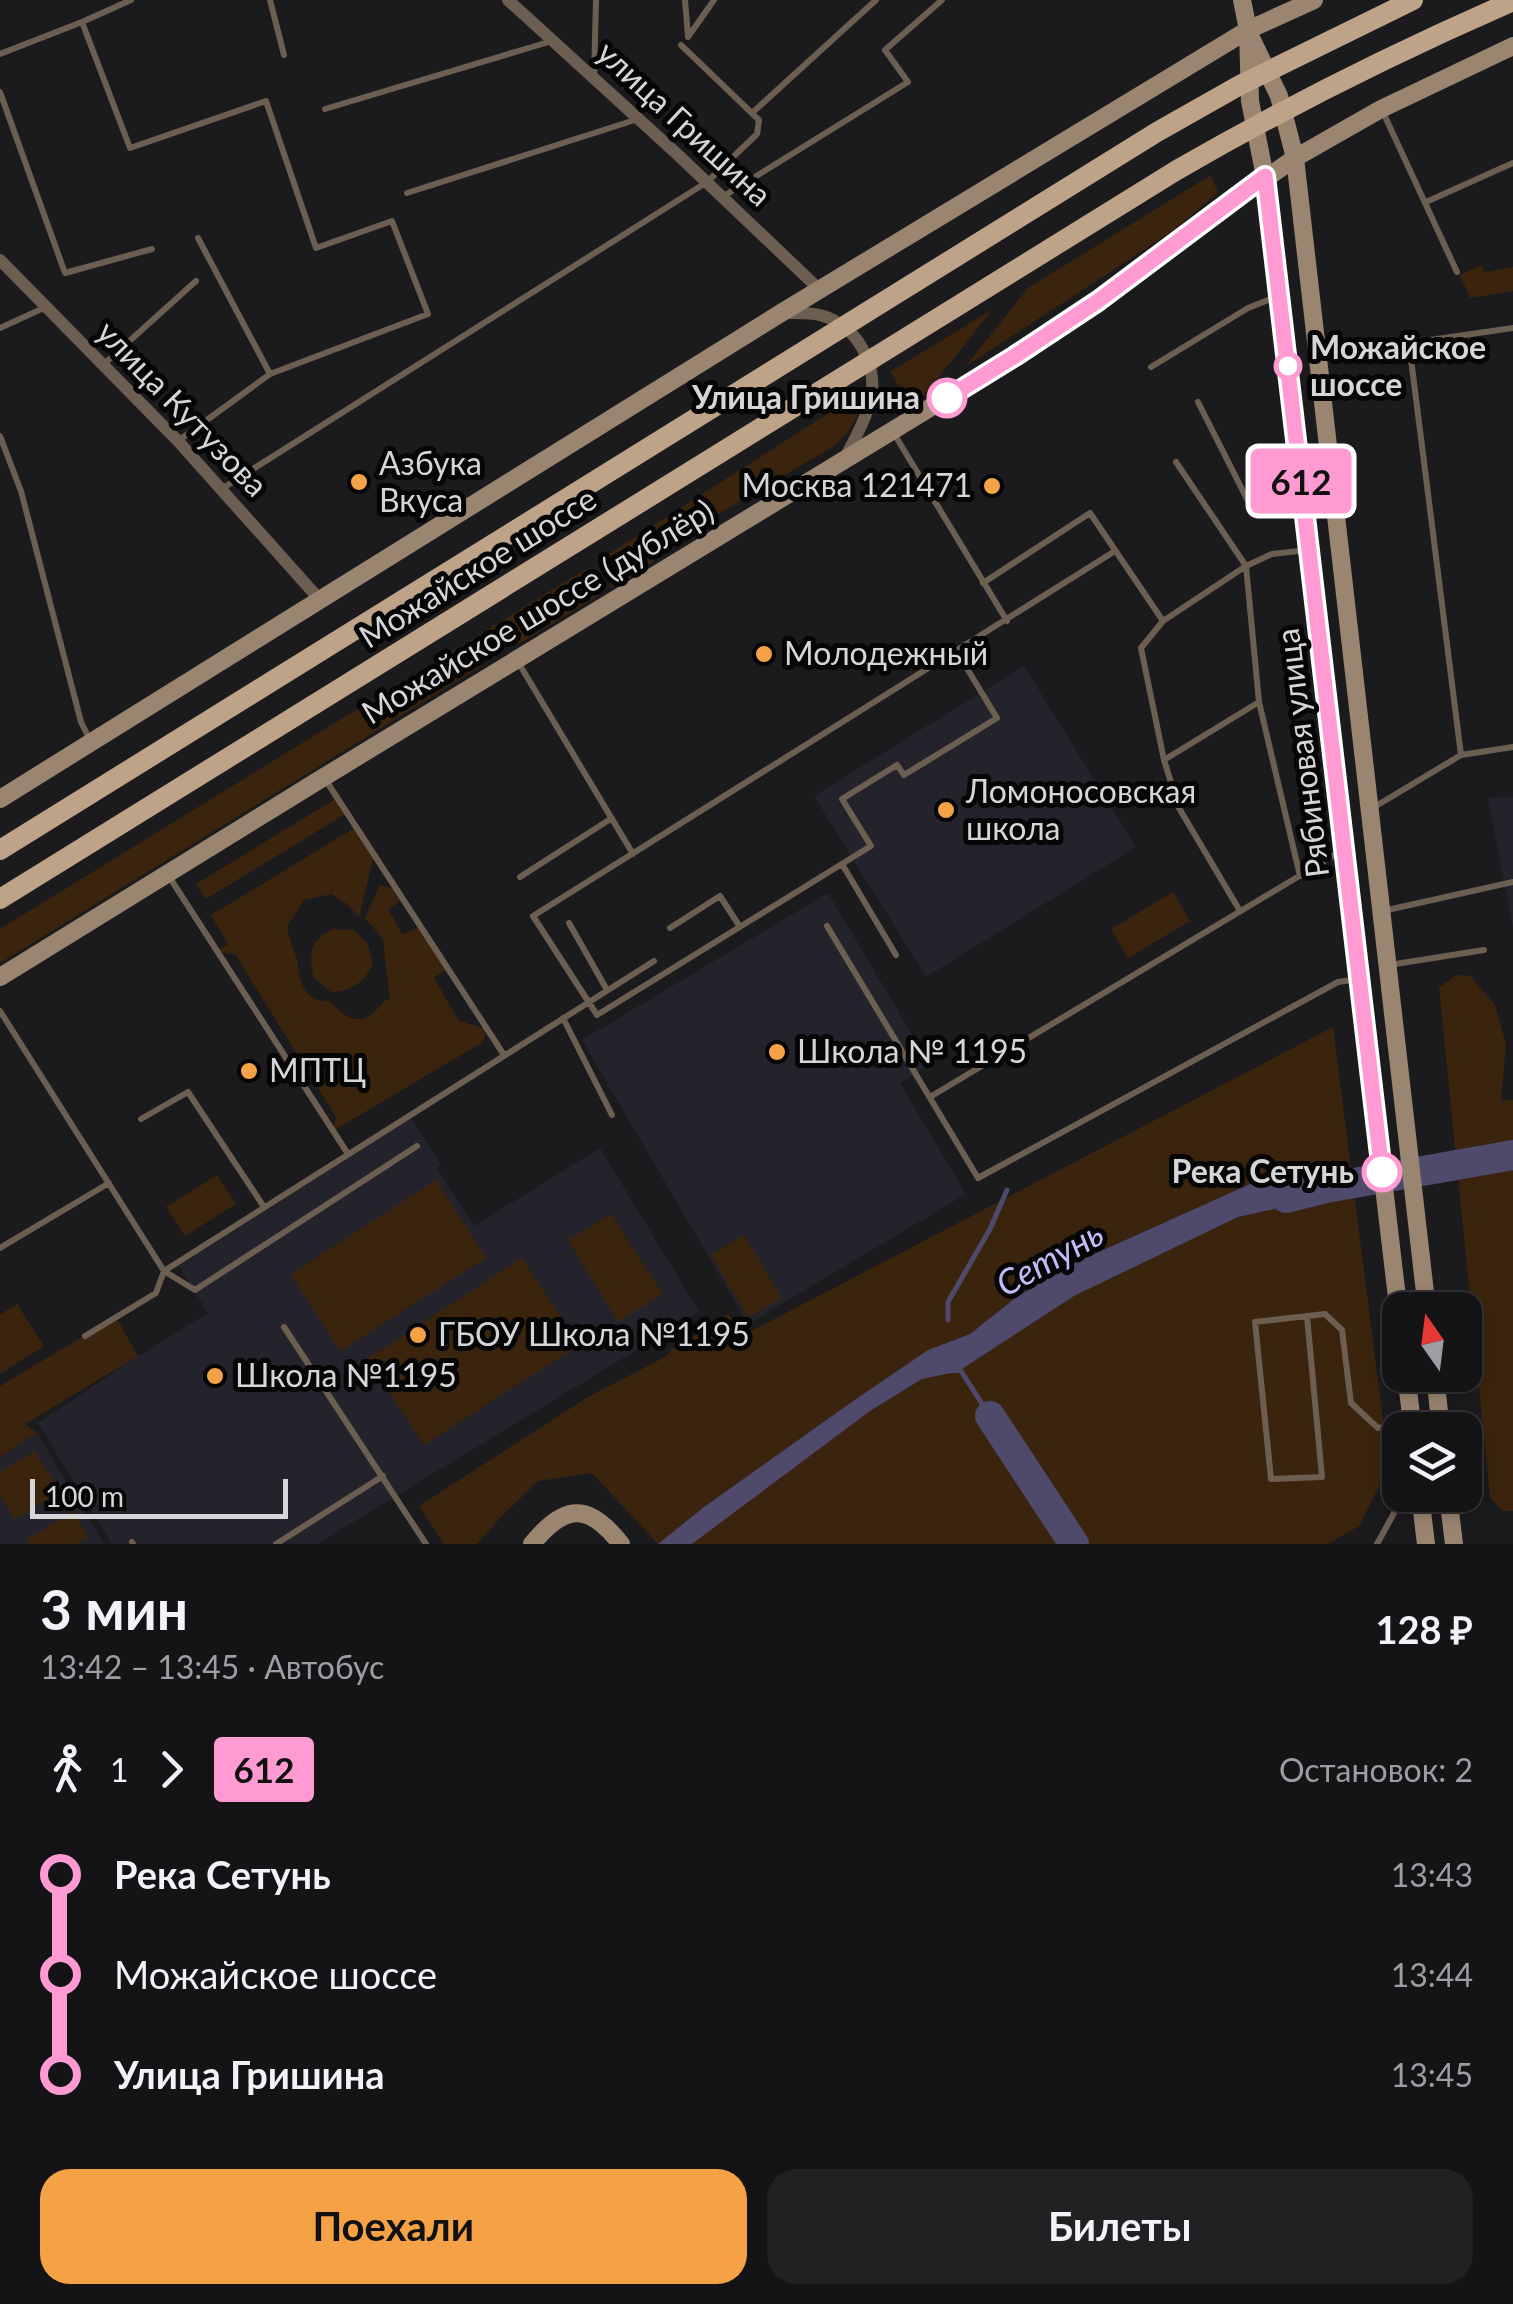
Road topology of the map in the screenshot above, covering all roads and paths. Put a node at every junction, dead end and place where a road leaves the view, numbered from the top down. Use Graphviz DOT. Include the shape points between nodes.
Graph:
graph roads {
  1 [pos="130,0"];
  2 [pos="270,0"];
  3 [pos="508,0"];
  4 [pos="596,0"];
  5 [pos="685,0"];
  6 [pos="714,0"];
  7 [pos="876,0"];
  8 [pos="942,0"];
  9 [pos="1242,0"];
  10 [pos="1314,0"];
  11 [pos="1413,0"];
  12 [pos="1513,1"];
  13 [pos="82,22"];
  14 [pos="1248,30"];
  15 [pos="554,40"];
  16 [pos="681,45"];
  17 [pos="1513,46"];
  18 [pos="0,54"];
  19 [pos="284,55"];
  20 [pos="594,80"];
  21 [pos="0,92"];
  22 [pos="325,109"];
  23 [pos="1381,109"];
  24 [pos="752,113"];
  25 [pos="639,119"];
  26 [pos="1295,158"];
  27 [pos="1513,163"];
  28 [pos="1265,176"];
  29 [pos="707,182"];
  30 [pos="407,193"];
  31 [pos="723,197"];
  32 [pos="1426,202"];
  33 [pos="198,238"];
  34 [pos="152,249"];
  35 [pos="0,260"];
  36 [pos="1458,272"];
  37 [pos="196,281"];
  38 [pos="820,290"];
  39 [pos="1280,295"];
  40 [pos="47,307"];
  41 [pos="780,313"];
  42 [pos="0,328"];
  43 [pos="1513,328"];
  44 [pos="102,366"];
  45 [pos="1151,367"];
  46 [pos="270,374"];
  47 [pos="1198,402"];
  48 [pos="893,431"];
  49 [pos="0,436"];
  50 [pos="178,440"];
  51 [pos="844,460"];
  52 [pos="1176,462"];
  53 [pos="222,489"];
  54 [pos="1303,493"];
  55 [pos="1310,550"];
  56 [pos="1116,551"];
  57 [pos="1246,566"];
  58 [pos="983,583"];
  59 [pos="320,600"];
  60 [pos="1007,621"];
  61 [pos="1163,622"];
  62 [pos="957,652"];
  63 [pos="517,660"];
  64 [pos="1258,702"];
  65 [pos="91,743"];
  66 [pos="1513,748"];
  67 [pos="1461,755"];
  68 [pos="1164,760"];
  69 [pos="324,777"];
  70 [pos="0,799"];
  71 [pos="1370,810"];
  72 [pos="612,818"];
  73 [pos="1344,848"];
  74 [pos="0,850"];
  75 [pos="633,854"];
  76 [pos="842,864"];
  77 [pos="167,873"];
  78 [pos="520,876"];
  79 [pos="1300,876"];
  80 [pos="1513,882"];
  81 [pos="0,899"];
  82 [pos="1240,911"];
  83 [pos="1382,912"];
  84 [pos="568,923"];
  85 [pos="827,926"];
  86 [pos="740,927"];
  87 [pos="670,928"];
  88 [pos="1484,950"];
  89 [pos="896,955"];
  90 [pos="654,961"];
  91 [pos="1388,965"];
  92 [pos="0,977"];
  93 [pos="1360,979"];
  94 [pos="607,990"];
  95 [pos="588,1002"];
  96 [pos="0,1011"];
  97 [pos="563,1018"];
  98 [pos="504,1055"];
  99 [pos="930,1097"];
  100 [pos="612,1115"];
  101 [pos="140,1120"];
  102 [pos="417,1146"];
  103 [pos="348,1154"];
  104 [pos="109,1183"];
  105 [pos="264,1208"];
  106 [pos="0,1248"];
  107 [pos="164,1270"];
  108 [pos="1396,1292"];
  109 [pos="1425,1292"];
  110 [pos="1307,1316"];
  111 [pos="284,1327"];
  112 [pos="85,1336"];
  113 [pos="1382,1428"];
  114 [pos="383,1476"];
  115 [pos="1394,1512"];
  116 [pos="1422,1512"];
  117 [pos="1450,1512"];
  118 [pos="276,1544"];
  119 [pos="426,1544"];
  120 [pos="532,1544"];
  121 [pos="621,1544"];
  122 [pos="1376,1544"];
  123 [pos="1426,1544"];
  124 [pos="1454,1544"];
  1 -- 13 [label="lane"];
  2 -- 19 [label="lane"];
  3 -- 15 [label="street, улица Гришина"];
  4 -- 20 [label="lane"];
  5 -- 6 [label="lane" via="688,37"];
  7 -- 24 [label="lane"];
  8 -- 31 [label="lane" via="885,50 908,82"];
  9 -- 14 [label="main road"];
  10 -- 14 [label="main road"];
  11 -- 74 [label="main road, Можайское шоссе, bridge" via="1157,132"];
  12 -- 81 [label="main road, Можайское шоссе, bridge" via="1344,80 1177,170"];
  13 -- 18 [label="lane"];
  13 -- 46 [label="lane" via="130,148 266,101 316,248 392,221 428,314"];
  14 -- 26 [label="main road, Рябиновая улица" via="1279,96"];
  14 -- 28 [label="main road, Рябиновая улица" via="1250,102"];
  14 -- 38 [label="main road"];
  15 -- 20 [label="street, улица Гришина"];
  15 -- 22 [label="lane"];
  16 -- 24 [label="lane"];
  17 -- 23 [label="main road, Можайское шоссе (дублёр)"];
  20 -- 25 [label="street, улица Гришина"];
  21 -- 34 [label="lane" via="65,273"];
  23 -- 26 [label="main road, Можайское шоссе (дублёр)"];
  23 -- 32 [label="lane"];
  24 -- 29 [label="lane" via="759,120 757,134"];
  25 -- 29 [label="street, улица Гришина"];
  25 -- 30 [label="lane"];
  26 -- 28 [label="main road, Можайское шоссе (дублёр)"];
  26 -- 71 [label="main road, Рябиновая улица"];
  27 -- 32 [label="lane"];
  28 -- 39 [label="main road, Рябиновая улица"];
  28 -- 48 [label="main road, Можайское шоссе (дублёр)" via="1098,301"];
  29 -- 31 [label="street, улица Гришина"];
  29 -- 53 [label="lane"];
  31 -- 38 [label="street, улица Гришина"];
  32 -- 36 [label="lane"];
  33 -- 46 [label="lane"];
  35 -- 40 [label="street, улица Кутузова"];
  37 -- 44 [label="lane"];
  38 -- 41 [label="main road"];
  39 -- 45 [label="lane"];
  39 -- 54 [label="main road, Рябиновая улица"];
  40 -- 42 [label="lane"];
  40 -- 44 [label="street, улица Кутузова"];
  41 -- 51 [label="street" via="844,325 866,354 872,397"];
  41 -- 59 [label="main road"];
  43 -- 67 [label="lane" via="1423,341 1411,359"];
  44 -- 50 [label="street, улица Кутузова"];
  46 -- 50 [label="lane"];
  47 -- 54 [label="lane" via="1249,503"];
  48 -- 51 [label="main road, Можайское шоссе (дублёр)"];
  48 -- 58 [label="lane"];
  49 -- 65 [label="lane"];
  50 -- 53 [label="street, улица Кутузова"];
  51 -- 63 [label="main road, Можайское шоссе (дублёр)"];
  52 -- 57 [label="lane"];
  53 -- 59 [label="street, улица Кутузова"];
  54 -- 55 [label="main road, Рябиновая улица"];
  55 -- 57 [label="lane" via="1272,554"];
  55 -- 73 [label="main road, Рябиновая улица"];
  56 -- 58 [label="lane" via="1090,513"];
  56 -- 60 [label="lane"];
  56 -- 61 [label="lane"];
  57 -- 61 [label="lane"];
  57 -- 64 [label="lane"];
  58 -- 60 [label="lane"];
  59 -- 65 [label="main road"];
  60 -- 62 [label="lane"];
  61 -- 68 [label="lane" via="1141,648"];
  62 -- 75 [label="lane"];
  62 -- 76 [label="lane" via="998,718 904,776 897,765 842,799 871,846"];
  63 -- 69 [label="main road, Можайское шоссе (дублёр)"];
  63 -- 72 [label="lane"];
  64 -- 68 [label="lane"];
  64 -- 79 [label="lane"];
  65 -- 70 [label="main road"];
  66 -- 67 [label="lane"];
  67 -- 71 [label="lane"];
  68 -- 82 [label="lane" via="1179,808"];
  69 -- 77 [label="main road, Можайское шоссе (дублёр)"];
  69 -- 98 [label="lane"];
  71 -- 83 [label="main road, Рябиновая улица"];
  72 -- 75 [label="lane"];
  72 -- 78 [label="lane"];
  73 -- 79 [label="lane"];
  73 -- 93 [label="main road, Рябиновая улица"];
  75 -- 95 [label="lane" via="533,916"];
  76 -- 86 [label="lane"];
  76 -- 89 [label="lane"];
  77 -- 92 [label="main road, Можайское шоссе (дублёр)"];
  77 -- 103 [label="lane"];
  79 -- 82 [label="lane"];
  80 -- 83 [label="lane"];
  82 -- 99 [label="lane"];
  83 -- 91 [label="main road, Рябиновая улица"];
  84 -- 94 [label="lane"];
  85 -- 99 [label="lane"];
  86 -- 87 [label="lane" via="720,896"];
  86 -- 95 [label="lane" via="597,1014"];
  88 -- 91 [label="lane"];
  90 -- 94 [label="lane"];
  91 -- 109 [label="main road, Рябиновая улица"];
  93 -- 99 [label="lane" via="1338,982 978,1178"];
  93 -- 108 [label="main road, Рябиновая улица"];
  94 -- 95 [label="lane"];
  95 -- 97 [label="lane"];
  96 -- 104 [label="lane"];
  97 -- 98 [label="lane"];
  97 -- 100 [label="lane"];
  98 -- 103 [label="lane"];
  101 -- 105 [label="lane" via="188,1092"];
  102 -- 107 [label="lane" via="194,1290"];
  103 -- 105 [label="lane"];
  104 -- 106 [label="lane"];
  104 -- 107 [label="lane"];
  105 -- 107 [label="lane"];
  107 -- 112 [label="lane" via="156,1293"];
  110 -- 110 [label="lane" via="1255,1322 1271,1478 1322,1477"];
  110 -- 113 [label="lane" via="1325,1314 1342,1330 1352,1403"];
  111 -- 114 [label="lane"];
  114 -- 118 [label="lane"];
  114 -- 119 [label="lane"];
  115 -- 122 [label="lane"];
  116 -- 123 [label="main road"];
  117 -- 124 [label="main road"];
  120 -- 121 [label="main road" via="547,1525 574,1512 594,1516"];
}
